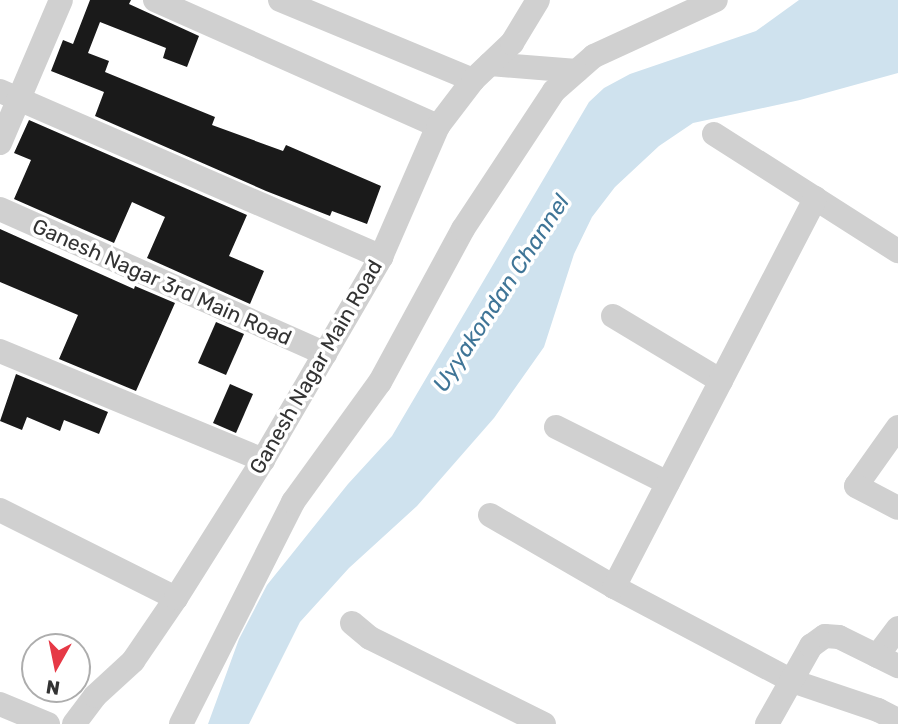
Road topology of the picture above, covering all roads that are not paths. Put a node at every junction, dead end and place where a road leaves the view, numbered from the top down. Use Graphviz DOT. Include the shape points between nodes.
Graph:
graph roads {
  1 [pos="61,0"];
  2 [pos="155,0"];
  3 [pos="280,0"];
  4 [pos="538,0"];
  5 [pos="716,0"];
  6 [pos="577,71"];
  7 [pos="482,72"];
  8 [pos="9,95"];
  9 [pos="438,126"];
  10 [pos="714,134"];
  11 [pos="0,143"];
  12 [pos="816,198"];
  13 [pos="0,209"];
  14 [pos="898,251"];
  15 [pos="381,257"];
  16 [pos="613,316"];
  17 [pos="0,351"];
  18 [pos="325,354"];
  19 [pos="721,381"];
  20 [pos="556,427"];
  21 [pos="898,427"];
  22 [pos="263,460"];
  23 [pos="668,483"];
  24 [pos="898,508"];
  25 [pos="0,510"];
  26 [pos="490,516"];
  27 [pos="614,587"];
  28 [pos="176,598"];
  29 [pos="352,623"];
  30 [pos="898,628"];
  31 [pos="888,661"];
  32 [pos="792,681"];
  33 [pos="0,704"];
  34 [pos="898,720"];
  35 [pos="773,722"];
  36 [pos="48,724"];
  37 [pos="74,724"];
  38 [pos="181,724"];
  39 [pos="544,724"];
  1 -- 8 [label="street"];
  2 -- 9 [label="street"];
  3 -- 7 [label="street"];
  4 -- 7 [label="street, Ganesh Nagar Main Road" via="512,43"];
  5 -- 6 [label="street" via="594,56"];
  6 -- 7 [label="street"];
  6 -- 38 [label="street" via="554,91 471,217 380,382 293,502"];
  7 -- 9 [label="street, Ganesh Nagar Main Road"];
  8 -- 11 [label="street"];
  8 -- 15 [label="street"];
  9 -- 15 [label="street, Ganesh Nagar Main Road"];
  10 -- 12 [label="street"];
  12 -- 14 [label="street"];
  12 -- 19 [label="street"];
  13 -- 18 [label="street, Ganesh Nagar 3rd Main Road"];
  15 -- 18 [label="street, Ganesh Nagar Main Road"];
  16 -- 19 [label="street"];
  17 -- 22 [label="street"];
  18 -- 22 [label="street, Ganesh Nagar Main Road"];
  19 -- 23 [label="street"];
  20 -- 23 [label="street"];
  21 -- 24 [label="street" via="856,486"];
  22 -- 28 [label="street, Ganesh Nagar Main Road"];
  23 -- 27 [label="street"];
  25 -- 28 [label="street"];
  26 -- 27 [label="street"];
  27 -- 32 [label="street"];
  28 -- 37 [label="street, Ganesh Nagar Main Road" via="133,661 95,696"];
  29 -- 39 [label="street" via="370,638"];
  30 -- 31 [label="street"];
  31 -- 32 [label="street" via="839,636 825,636 811,646"];
  32 -- 34 [label="street"];
  32 -- 35 [label="street"];
  33 -- 36 [label="street"];
}
